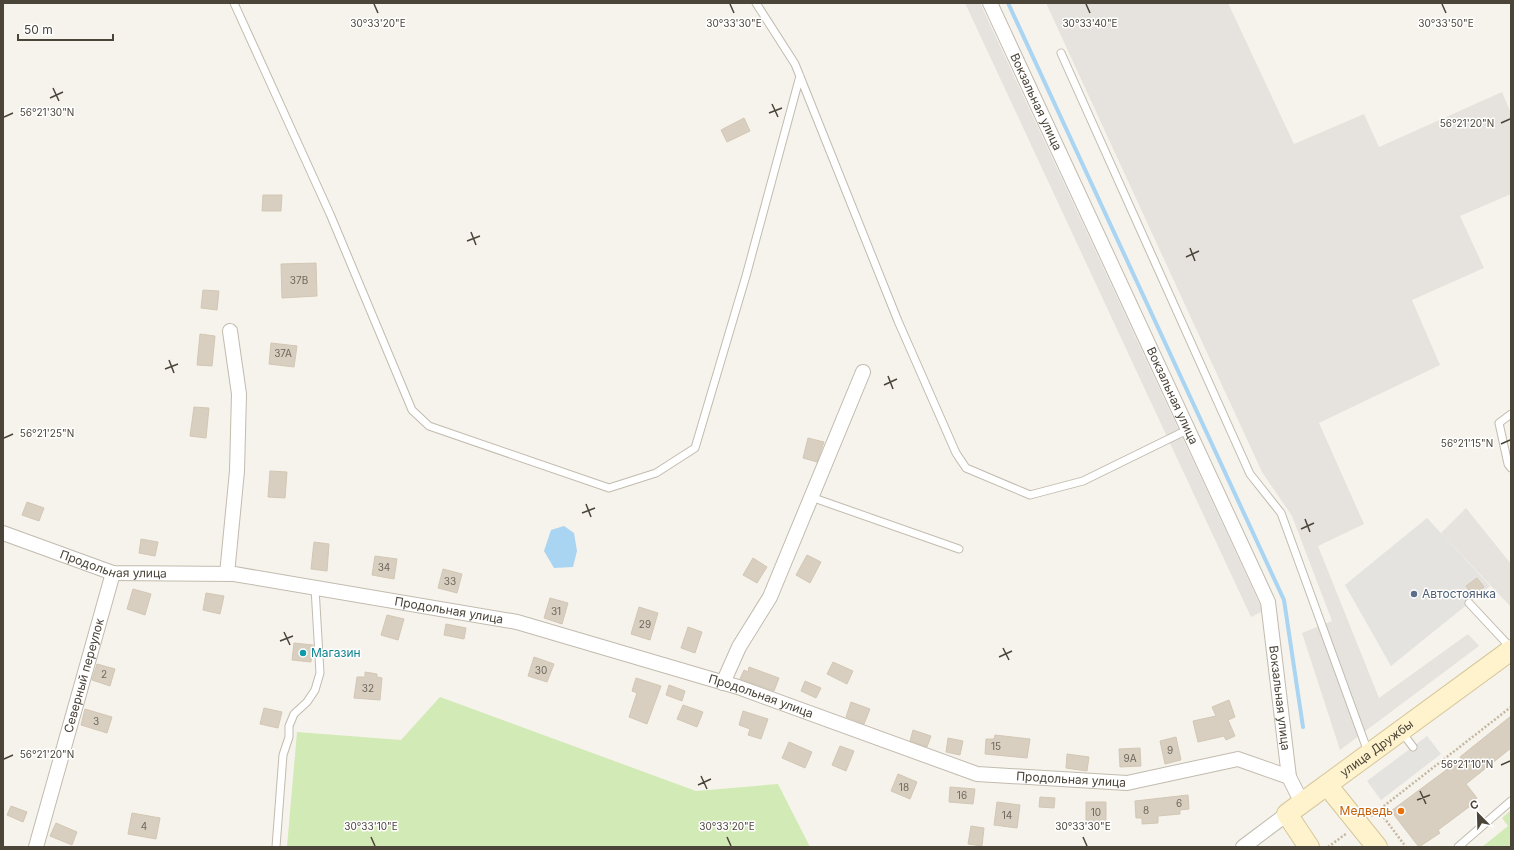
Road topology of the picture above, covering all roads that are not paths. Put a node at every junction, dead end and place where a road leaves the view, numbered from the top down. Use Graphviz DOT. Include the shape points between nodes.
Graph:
graph roads {
  1 [pos="234,3"];
  2 [pos="756,3"];
  3 [pos="990,3"];
  4 [pos="1061,53"];
  5 [pos="800,76"];
  6 [pos="230,331"];
  7 [pos="862,372"];
  8 [pos="1511,414"];
  9 [pos="1188,430"];
  10 [pos="1511,468"];
  11 [pos="811,497"];
  12 [pos="3,533"];
  13 [pos="959,549"];
  14 [pos="113,573"];
  15 [pos="227,574"];
  16 [pos="315,588"];
  17 [pos="1468,603"];
  18 [pos="1511,649"];
  19 [pos="723,683"];
  20 [pos="1400,731"];
  21 [pos="1413,747"];
  22 [pos="1369,754"];
  23 [pos="1289,777"];
  24 [pos="1327,785"];
  25 [pos="1511,801"];
  26 [pos="1294,808"];
  27 [pos="1462,846"];
  28 [pos="36,847"];
  29 [pos="276,847"];
  30 [pos="1243,847"];
  31 [pos="1309,847"];
  32 [pos="1377,847"];
  1 -- 5 [label="lane" via="330,214 412,410 429,426 609,488 656,473 695,448 746,276"];
  2 -- 5 [label="lane"];
  3 -- 9 [label="street, Вокзальная улица"];
  4 -- 22 [label="lane" via="1250,474 1281,513"];
  5 -- 9 [label="lane" via="898,321 956,453 966,468 1030,495 1083,481"];
  6 -- 15 [label="street" via="239,394 237,471"];
  7 -- 11 [label="street"];
  8 -- 10 [label="lane" via="1499,423"];
  9 -- 23 [label="street, Вокзальная улица" via="1268,602"];
  11 -- 13 [label="lane"];
  11 -- 19 [label="street" via="770,597 739,648"];
  12 -- 14 [label="street, Продольная улица"];
  14 -- 15 [label="street, Продольная улица"];
  14 -- 28 [label="street, Северный переулок"];
  15 -- 16 [label="street, Продольная улица"];
  16 -- 19 [label="street, Продольная улица" via="517,622"];
  16 -- 29 [label="lane" via="320,673 315,690 294,714 289,726 289,737 283,755"];
  17 -- 18 [label="lane"];
  18 -- 20 [label="street, улица Дружбы"];
  19 -- 23 [label="street, Продольная улица" via="977,774 1127,783 1238,759"];
  20 -- 21 [label="lane"];
  20 -- 22 [label="street, улица Дружбы"];
  22 -- 24 [label="street, улица Дружбы"];
  23 -- 26 [label="street, Вокзальная улица"];
  24 -- 26 [label="street, улица Дружбы"];
  24 -- 32 [label="street"];
  25 -- 27 [label="lane"];
  26 -- 30 [label="street, улица Дружбы"];
  26 -- 31 [label="street, Вокзальная улица"];
}
